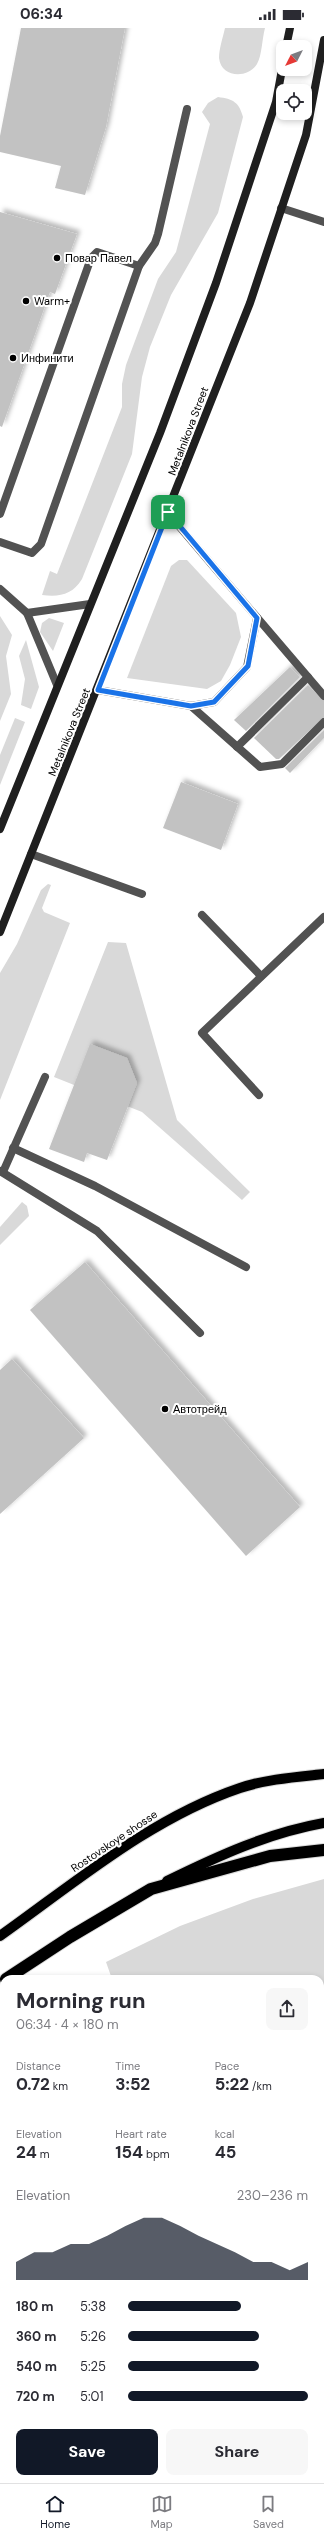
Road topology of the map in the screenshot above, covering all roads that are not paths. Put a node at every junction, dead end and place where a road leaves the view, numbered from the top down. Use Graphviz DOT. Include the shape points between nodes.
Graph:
graph roads {
  1 [pos="290,28"];
  2 [pos="287,40"];
  3 [pos="324,40"];
  4 [pos="281,76"];
  5 [pos="187,109"];
  6 [pos="281,208"];
  7 [pos="324,222"];
  8 [pos="139,266"];
  9 [pos="168,512"];
  10 [pos="0,514"];
  11 [pos="0,542"];
  12 [pos="0,589"];
  13 [pos="90,604"];
  14 [pos="27,613"];
  15 [pos="257,618"];
  16 [pos="308,678"];
  17 [pos="57,685"];
  18 [pos="98,690"];
  19 [pos="324,696"];
  20 [pos="191,706"];
  21 [pos="324,722"];
  22 [pos="237,747"];
  23 [pos="0,829"];
  24 [pos="31,854"];
  25 [pos="142,894"];
  26 [pos="202,916"];
  27 [pos="324,917"];
  28 [pos="0,932"];
  29 [pos="261,976"];
  30 [pos="45,1077"];
  31 [pos="259,1095"];
  32 [pos="13,1148"];
  33 [pos="2,1172"];
  34 [pos="246,1267"];
  35 [pos="200,1333"];
  36 [pos="324,1774"];
  37 [pos="324,1823"];
  38 [pos="324,1850"];
  39 [pos="151,1889"];
  40 [pos="0,1936"];
  41 [pos="12,1975"];
  1 -- 2 [label="main road"];
  3 -- 6 [label="main road, Metalnikova Street" via="306,135"];
  4 -- 13 [label="main road" via="276,102 216,283 160,433"];
  5 -- 8 [label="street" via="157,238"];
  6 -- 7 [label="street"];
  6 -- 9 [label="main road, Metalnikova Street" via="250,302"];
  8 -- 10 [label="street" via="97,252 91,258"];
  8 -- 11 [label="street" via="41,544 32,553"];
  9 -- 15 [label="street"];
  9 -- 18 [label="main road, Metalnikova Street"];
  12 -- 14 [label="street"];
  13 -- 14 [label="street"];
  13 -- 17 [label="main road"];
  14 -- 17 [label="street"];
  15 -- 16 [label="street"];
  15 -- 20 [label="street" via="248,666 214,702"];
  16 -- 19 [label="street"];
  16 -- 22 [label="street"];
  17 -- 23 [label="main road"];
  18 -- 20 [label="street"];
  18 -- 24 [label="main road, Metalnikova Street"];
  20 -- 22 [label="street"];
  21 -- 22 [label="street" via="282,764 260,767"];
  24 -- 25 [label="street"];
  24 -- 28 [label="main road, Metalnikova Street"];
  26 -- 29 [label="street"];
  27 -- 29 [label="street"];
  29 -- 31 [label="street" via="202,1033"];
  30 -- 32 [label="street"];
  32 -- 33 [label="street"];
  32 -- 34 [label="street" via="95,1186"];
  33 -- 35 [label="street" via="97,1231"];
  36 -- 40 [label="main road, Rostovskoye shosse" via="274,1780 241,1788 168,1820 142,1835"];
  37 -- 39 [label="main road" via="253,1841"];
  38 -- 39 [label="highway" via="270,1856"];
  39 -- 41 [label="highway" via="70,1936"];
}
